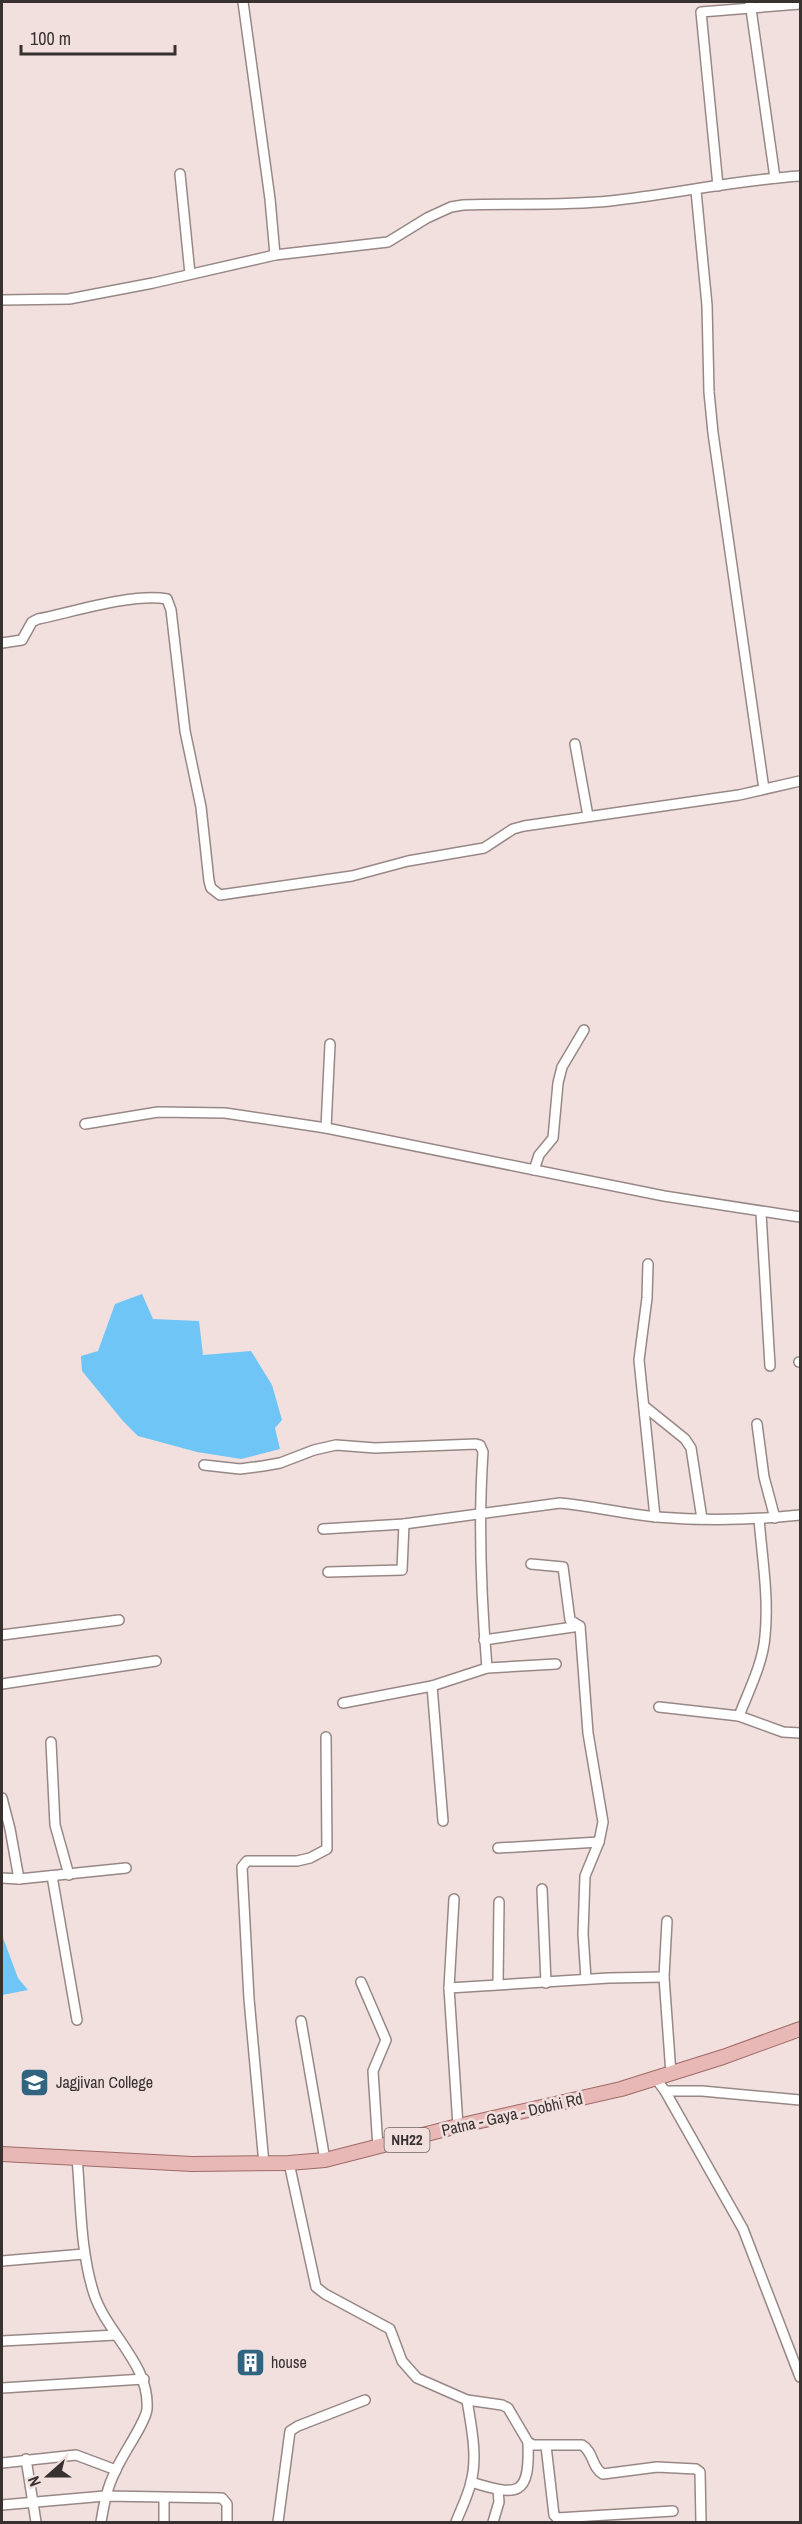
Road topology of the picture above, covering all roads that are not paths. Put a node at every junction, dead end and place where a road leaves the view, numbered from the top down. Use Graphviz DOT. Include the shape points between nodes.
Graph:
graph roads {
  1 [pos="243,2"];
  2 [pos="699,2"];
  3 [pos="750,4"];
  4 [pos="801,4"];
  5 [pos="701,12"];
  6 [pos="180,174"];
  7 [pos="801,176"];
  8 [pos="775,178"];
  9 [pos="718,186"];
  10 [pos="696,191"];
  11 [pos="275,255"];
  12 [pos="190,274"];
  13 [pos="2,300"];
  14 [pos="2,643"];
  15 [pos="575,744"];
  16 [pos="801,781"];
  17 [pos="764,789"];
  18 [pos="588,816"];
  19 [pos="584,1030"];
  20 [pos="330,1044"];
  21 [pos="85,1124"];
  22 [pos="326,1128"];
  23 [pos="534,1170"];
  24 [pos="761,1213"];
  25 [pos="801,1217"];
  26 [pos="648,1264"];
  27 [pos="770,1365"];
  28 [pos="644,1406"];
  29 [pos="757,1424"];
  30 [pos="204,1465"];
  31 [pos="478,1513"];
  32 [pos="801,1515"];
  33 [pos="655,1517"];
  34 [pos="775,1518"];
  35 [pos="702,1519"];
  36 [pos="759,1519"];
  37 [pos="404,1524"];
  38 [pos="323,1529"];
  39 [pos="531,1564"];
  40 [pos="328,1572"];
  41 [pos="119,1620"];
  42 [pos="578,1625"];
  43 [pos="2,1635"];
  44 [pos="484,1640"];
  45 [pos="156,1661"];
  46 [pos="556,1664"];
  47 [pos="487,1668"];
  48 [pos="2,1684"];
  49 [pos="432,1686"];
  50 [pos="343,1703"];
  51 [pos="659,1707"];
  52 [pos="739,1716"];
  53 [pos="801,1733"];
  54 [pos="326,1737"];
  55 [pos="51,1742"];
  56 [pos="2,1798"];
  57 [pos="443,1821"];
  58 [pos="599,1842"];
  59 [pos="498,1848"];
  60 [pos="126,1868"];
  61 [pos="69,1875"];
  62 [pos="52,1876"];
  63 [pos="2,1878"];
  64 [pos="20,1880"];
  65 [pos="542,1889"];
  66 [pos="454,1899"];
  67 [pos="498,1902"];
  68 [pos="667,1922"];
  69 [pos="664,1977"];
  70 [pos="586,1979"];
  71 [pos="361,1982"];
  72 [pos="546,1983"];
  73 [pos="498,1984"];
  74 [pos="449,1988"];
  75 [pos="77,2020"];
  76 [pos="301,2021"];
  77 [pos="801,2029"];
  78 [pos="671,2074"];
  79 [pos="656,2079"];
  80 [pos="665,2091"];
  81 [pos="801,2100"];
  82 [pos="458,2126"];
  83 [pos="378,2148"];
  84 [pos="2,2154"];
  85 [pos="77,2157"];
  86 [pos="325,2160"];
  87 [pos="289,2163"];
  88 [pos="264,2164"];
  89 [pos="84,2254"];
  90 [pos="2,2260"];
  91 [pos="116,2335"];
  92 [pos="2,2340"];
  93 [pos="801,2377"];
  94 [pos="144,2379"];
  95 [pos="2,2388"];
  96 [pos="365,2400"];
  97 [pos="467,2400"];
  98 [pos="528,2442"];
  99 [pos="546,2445"];
  100 [pos="26,2459"];
  101 [pos="2,2463"];
  102 [pos="116,2470"];
  103 [pos="471,2482"];
  104 [pos="498,2490"];
  105 [pos="105,2496"];
  106 [pos="164,2499"];
  107 [pos="32,2502"];
  108 [pos="2,2505"];
  109 [pos="673,2511"];
  110 [pos="590,2520"];
  111 [pos="36,2523"];
  112 [pos="100,2523"];
  113 [pos="164,2523"];
  114 [pos="227,2523"];
  115 [pos="278,2523"];
  116 [pos="456,2523"];
  117 [pos="493,2523"];
  118 [pos="701,2523"];
  1 -- 11 [label="street"];
  2 -- 5 [label="street"];
  3 -- 4 [label="street"];
  3 -- 5 [label="street"];
  3 -- 8 [label="street"];
  5 -- 9 [label="street"];
  6 -- 12 [label="street"];
  7 -- 8 [label="street"];
  8 -- 9 [label="street"];
  9 -- 10 [label="street"];
  10 -- 11 [label="street" via="574,204 463,205 427,218 388,242"];
  10 -- 17 [label="street" via="708,313 713,433"];
  11 -- 12 [label="street"];
  12 -- 13 [label="street" via="69,299"];
  14 -- 18 [label="street" via="22,640 32,622 38,620 131,599 167,599 209,881 220,895 352,876 408,861 484,848 518,828"];
  15 -- 18 [label="street"];
  16 -- 17 [label="street"];
  17 -- 18 [label="street"];
  19 -- 23 [label="street" via="562,1067 553,1138 538,1155"];
  20 -- 22 [label="street"];
  21 -- 22 [label="street" via="158,1112 225,1113"];
  22 -- 23 [label="street"];
  23 -- 24 [label="street"];
  24 -- 25 [label="street"];
  24 -- 27 [label="street"];
  26 -- 28 [label="street" via="639,1349"];
  28 -- 33 [label="street"];
  28 -- 35 [label="street" via="685,1438 691,1448"];
  29 -- 34 [label="street" via="764,1477"];
  30 -- 31 [label="street" via="240,1469 263,1466 336,1445 375,1448 476,1444 483,1452"];
  31 -- 33 [label="street" via="560,1503"];
  31 -- 37 [label="street"];
  31 -- 44 [label="street"];
  32 -- 34 [label="street"];
  33 -- 35 [label="street"];
  34 -- 36 [label="street"];
  35 -- 36 [label="street"];
  36 -- 52 [label="street" via="765,1636"];
  37 -- 38 [label="street"];
  37 -- 40 [label="street" via="402,1570"];
  39 -- 42 [label="street" via="563,1567 570,1620"];
  41 -- 43 [label="street"];
  42 -- 44 [label="street"];
  42 -- 58 [label="street" via="588,1733 603,1822"];
  44 -- 47 [label="street"];
  45 -- 48 [label="street"];
  46 -- 47 [label="street"];
  47 -- 49 [label="street"];
  49 -- 50 [label="street"];
  49 -- 57 [label="street"];
  51 -- 52 [label="street"];
  52 -- 53 [label="street" via="783,1732"];
  54 -- 88 [label="street" via="327,1849 303,1860 247,1861 242,1867"];
  55 -- 61 [label="street" via="55,1825"];
  56 -- 64 [label="street"];
  58 -- 59 [label="street"];
  58 -- 70 [label="street" via="585,1876"];
  60 -- 61 [label="street"];
  61 -- 62 [label="street"];
  62 -- 64 [label="street"];
  62 -- 75 [label="street"];
  63 -- 64 [label="street"];
  65 -- 72 [label="street"];
  66 -- 74 [label="street"];
  67 -- 73 [label="street"];
  68 -- 69 [label="street"];
  69 -- 70 [label="street"];
  69 -- 78 [label="street"];
  70 -- 72 [label="street"];
  71 -- 83 [label="street" via="386,2040 373,2071"];
  72 -- 73 [label="street"];
  73 -- 74 [label="street"];
  74 -- 82 [label="street"];
  76 -- 86 [label="street"];
  77 -- 78 [label="main road, Patna - Gaya - Dobhi Rd / NH22"];
  78 -- 79 [label="main road, Patna - Gaya - Dobhi Rd / NH22"];
  79 -- 80 [label="street"];
  79 -- 82 [label="main road, Patna - Gaya - Dobhi Rd / NH22"];
  80 -- 81 [label="street"];
  80 -- 93 [label="street" via="743,2229"];
  82 -- 83 [label="main road, Patna - Gaya - Dobhi Rd / NH22"];
  83 -- 86 [label="main road, Patna - Gaya - Dobhi Rd / NH22"];
  84 -- 85 [label="main road, Patna - Gaya - Dobhi Rd / NH22"];
  85 -- 88 [label="main road, Patna - Gaya - Dobhi Rd / NH22"];
  85 -- 89 [label="street"];
  86 -- 87 [label="main road, Patna - Gaya - Dobhi Rd / NH22"];
  87 -- 88 [label="main road, Patna - Gaya - Dobhi Rd / NH22"];
  87 -- 97 [label="street" via="316,2287 390,2329 402,2361 417,2378"];
  89 -- 90 [label="street"];
  89 -- 91 [label="street" via="95,2296"];
  91 -- 92 [label="street"];
  91 -- 94 [label="street"];
  94 -- 95 [label="street"];
  94 -- 102 [label="street" via="147,2412"];
  96 -- 115 [label="street" via="290,2432"];
  97 -- 98 [label="street" via="508,2408"];
  97 -- 103 [label="street" via="474,2449"];
  98 -- 99 [label="street"];
  98 -- 104 [label="street" via="529,2466 522,2486 515,2491"];
  99 -- 110 [label="street" via="556,2517"];
  99 -- 118 [label="street" via="582,2445 603,2474 657,2468 696,2469 702,2480"];
  100 -- 101 [label="street"];
  100 -- 102 [label="street" via="76,2455"];
  100 -- 107 [label="street"];
  102 -- 105 [label="street"];
  103 -- 104 [label="street"];
  103 -- 116 [label="street"];
  104 -- 117 [label="street"];
  105 -- 106 [label="street"];
  105 -- 107 [label="street"];
  105 -- 112 [label="street"];
  106 -- 113 [label="street"];
  106 -- 114 [label="street" via="225,2499"];
  107 -- 108 [label="street"];
  107 -- 111 [label="street"];
  109 -- 110 [label="street"];
}
